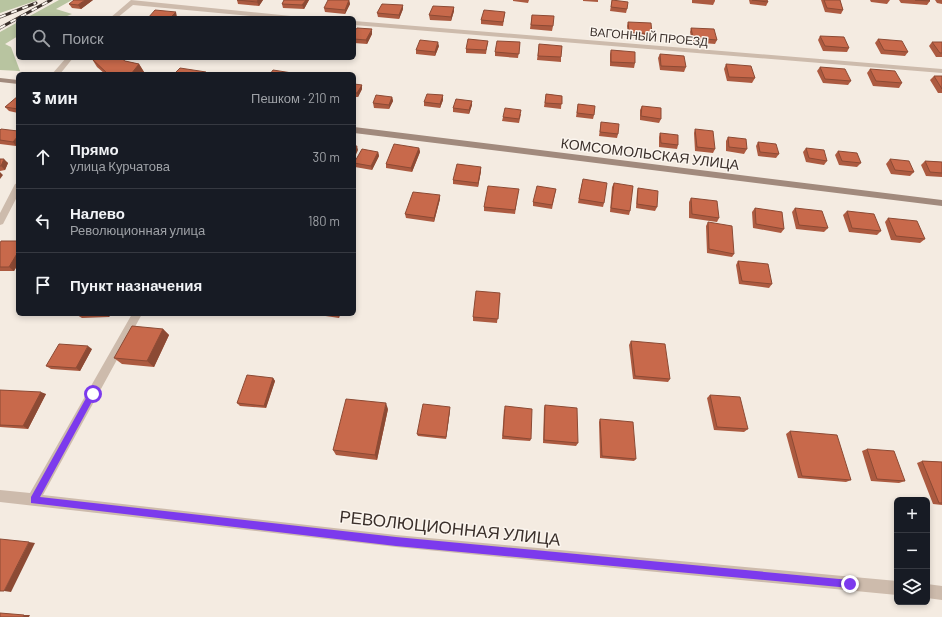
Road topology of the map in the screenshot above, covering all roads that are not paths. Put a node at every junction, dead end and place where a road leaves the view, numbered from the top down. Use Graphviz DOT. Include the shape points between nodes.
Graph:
graph roads {
  1 [pos="132,2"];
  2 [pos="115,16"];
  3 [pos="270,16"];
  4 [pos="356,23"];
  5 [pos="68,60"];
  6 [pos="942,71"];
  7 [pos="58,72"];
  8 [pos="0,80"];
  9 [pos="16,82"];
  10 [pos="356,130"];
  11 [pos="16,190"];
  12 [pos="942,203"];
  13 [pos="0,222"];
  14 [pos="136,316"];
  15 [pos="0,496"];
  16 [pos="34,500"];
  17 [pos="894,588"];
  18 [pos="930,591"];
  19 [pos="942,593"];
  1 -- 2 [label="street"];
  1 -- 3 [label="street"];
  4 -- 6 [label="street, ВАГОННЫЙ ПРОЕЗД"];
  5 -- 7 [label="street"];
  8 -- 9 [label="main road"];
  10 -- 12 [label="main road, КОМСОМОЛЬСКАЯ УЛИЦА"];
  11 -- 13 [label="street"];
  14 -- 16 [label="street"];
  15 -- 16 [label="street, РЕВОЛЮЦИОННАЯ УЛИЦА"];
  16 -- 17 [label="street, РЕВОЛЮЦИОННАЯ УЛИЦА" via="396,541"];
  18 -- 19 [label="street"];
}
